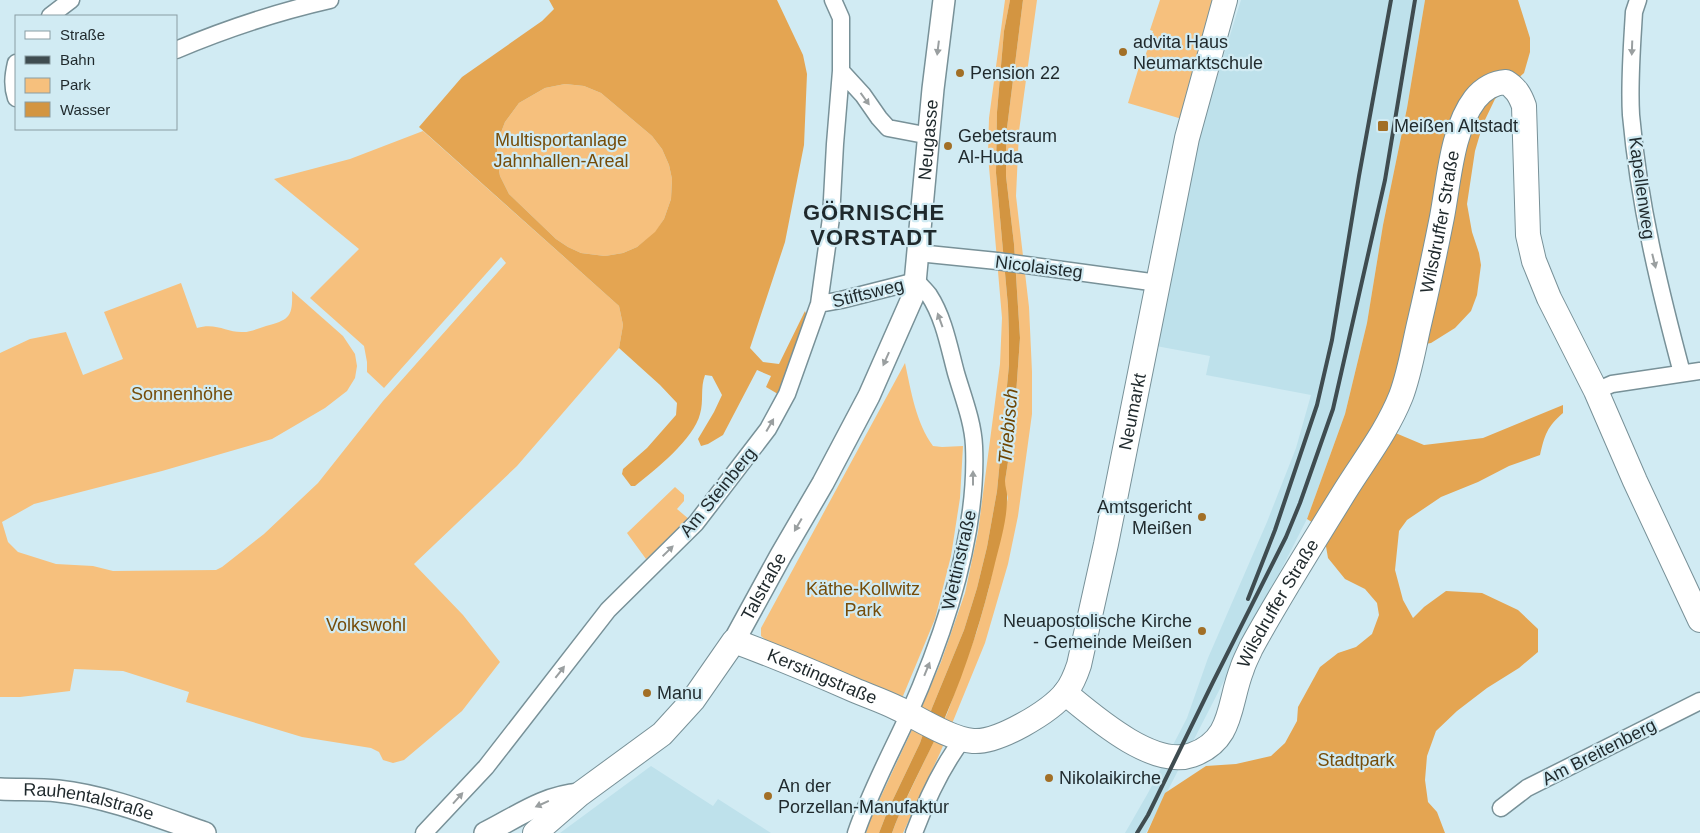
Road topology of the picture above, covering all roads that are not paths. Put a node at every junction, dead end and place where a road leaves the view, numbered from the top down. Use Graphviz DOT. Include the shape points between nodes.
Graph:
graph roads {
  1 [pos="71,0"];
  2 [pos="330,0"];
  3 [pos="833,0"];
  4 [pos="944,0"];
  5 [pos="1225,0"];
  6 [pos="1638,0"];
  7 [pos="51,15"];
  8 [pos="178,49"];
  9 [pos="15,67"];
  10 [pos="842,71"];
  11 [pos="15,94"];
  12 [pos="930,136"];
  13 [pos="918,254"];
  14 [pos="916,281"];
  15 [pos="1158,283"];
  16 [pos="819,304"];
  17 [pos="1700,371"];
  18 [pos="1682,373"];
  19 [pos="1596,391"];
  20 [pos="1700,620"];
  21 [pos="734,641"];
  22 [pos="1065,693"];
  23 [pos="1700,701"];
  24 [pos="913,717"];
  25 [pos="956,736"];
  26 [pos="0,790"];
  27 [pos="580,794"];
  28 [pos="1502,808"];
  29 [pos="507,822"];
  30 [pos="205,833"];
  31 [pos="424,833"];
  32 [pos="485,833"];
  33 [pos="534,833"];
  34 [pos="856,833"];
  35 [pos="914,833"];
  1 -- 7 [label="street"];
  2 -- 8 [label="street" via="280,12"];
  3 -- 10 [label="street, Am Steinberg" via="841,18"];
  4 -- 12 [label="street, Neugasse, one-way"];
  5 -- 15 [label="main road, Neumarkt" via="1187,138"];
  6 -- 18 [label="street, Kapellenweg, one-way" via="1634,12 1631,113 1650,248"];
  9 -- 11 [label="street"];
  10 -- 12 [label="street, one-way" via="888,128"];
  10 -- 16 [label="street, Am Steinberg" via="831,218"];
  12 -- 13 [label="street, Neugasse"];
  13 -- 14 [label="street, Neugasse"];
  13 -- 15 [label="street, Nicolaisteg" via="1024,264"];
  14 -- 16 [label="street, Stiftsweg"];
  14 -- 21 [label="street, Talstraße, one-way" via="914,294 869,396"];
  24 -- 14 [label="street, Wettinstraße, one-way" via="940,638 962,558 974,495 974,445 969,418 940,318"];
  15 -- 22 [label="main road, Neumarkt" via="1079,664"];
  31 -- 16 [label="street, Am Steinberg, one-way" via="486,767 608,610 696,523 768,429 787,394"];
  17 -- 18 [label="street"];
  18 -- 19 [label="street" via="1612,384"];
  19 -- 20 [label="main road, Wilsdruffer Straße"];
  19 -- 22 [label="main road, Wilsdruffer Straße" via="1534,261 1528,235 1524,106 1514,87 1506,82 1496,83 1475,100 1459,130 1402,395 1386,429 1251,649 1241,670 1231,712 1217,740 1190,756 1166,757 1112,729"];
  21 -- 24 [label="main road, Kerstingstraße"];
  21 -- 27 [label="main road, Talstraße" via="693,700 662,734"];
  22 -- 25 [label="main road, Neumarkt" via="1011,730 985,740"];
  23 -- 28 [label="street, Am Breitenberg" via="1527,788"];
  24 -- 25 [label="main road, Kerstingstraße"];
  24 -- 34 [label="street, Wettinstraße" via="866,804"];
  25 -- 35 [label="street" via="955,749"];
  26 -- 30 [label="street, Rauhentalstraße" via="58,791 93,798"];
  27 -- 29 [label="street, one-way" via="542,802"];
  27 -- 33 [label="main road, Talstraße"];
  29 -- 32 [label="street"];
  29 -- 33 [label="street" via="522,823"];
}
